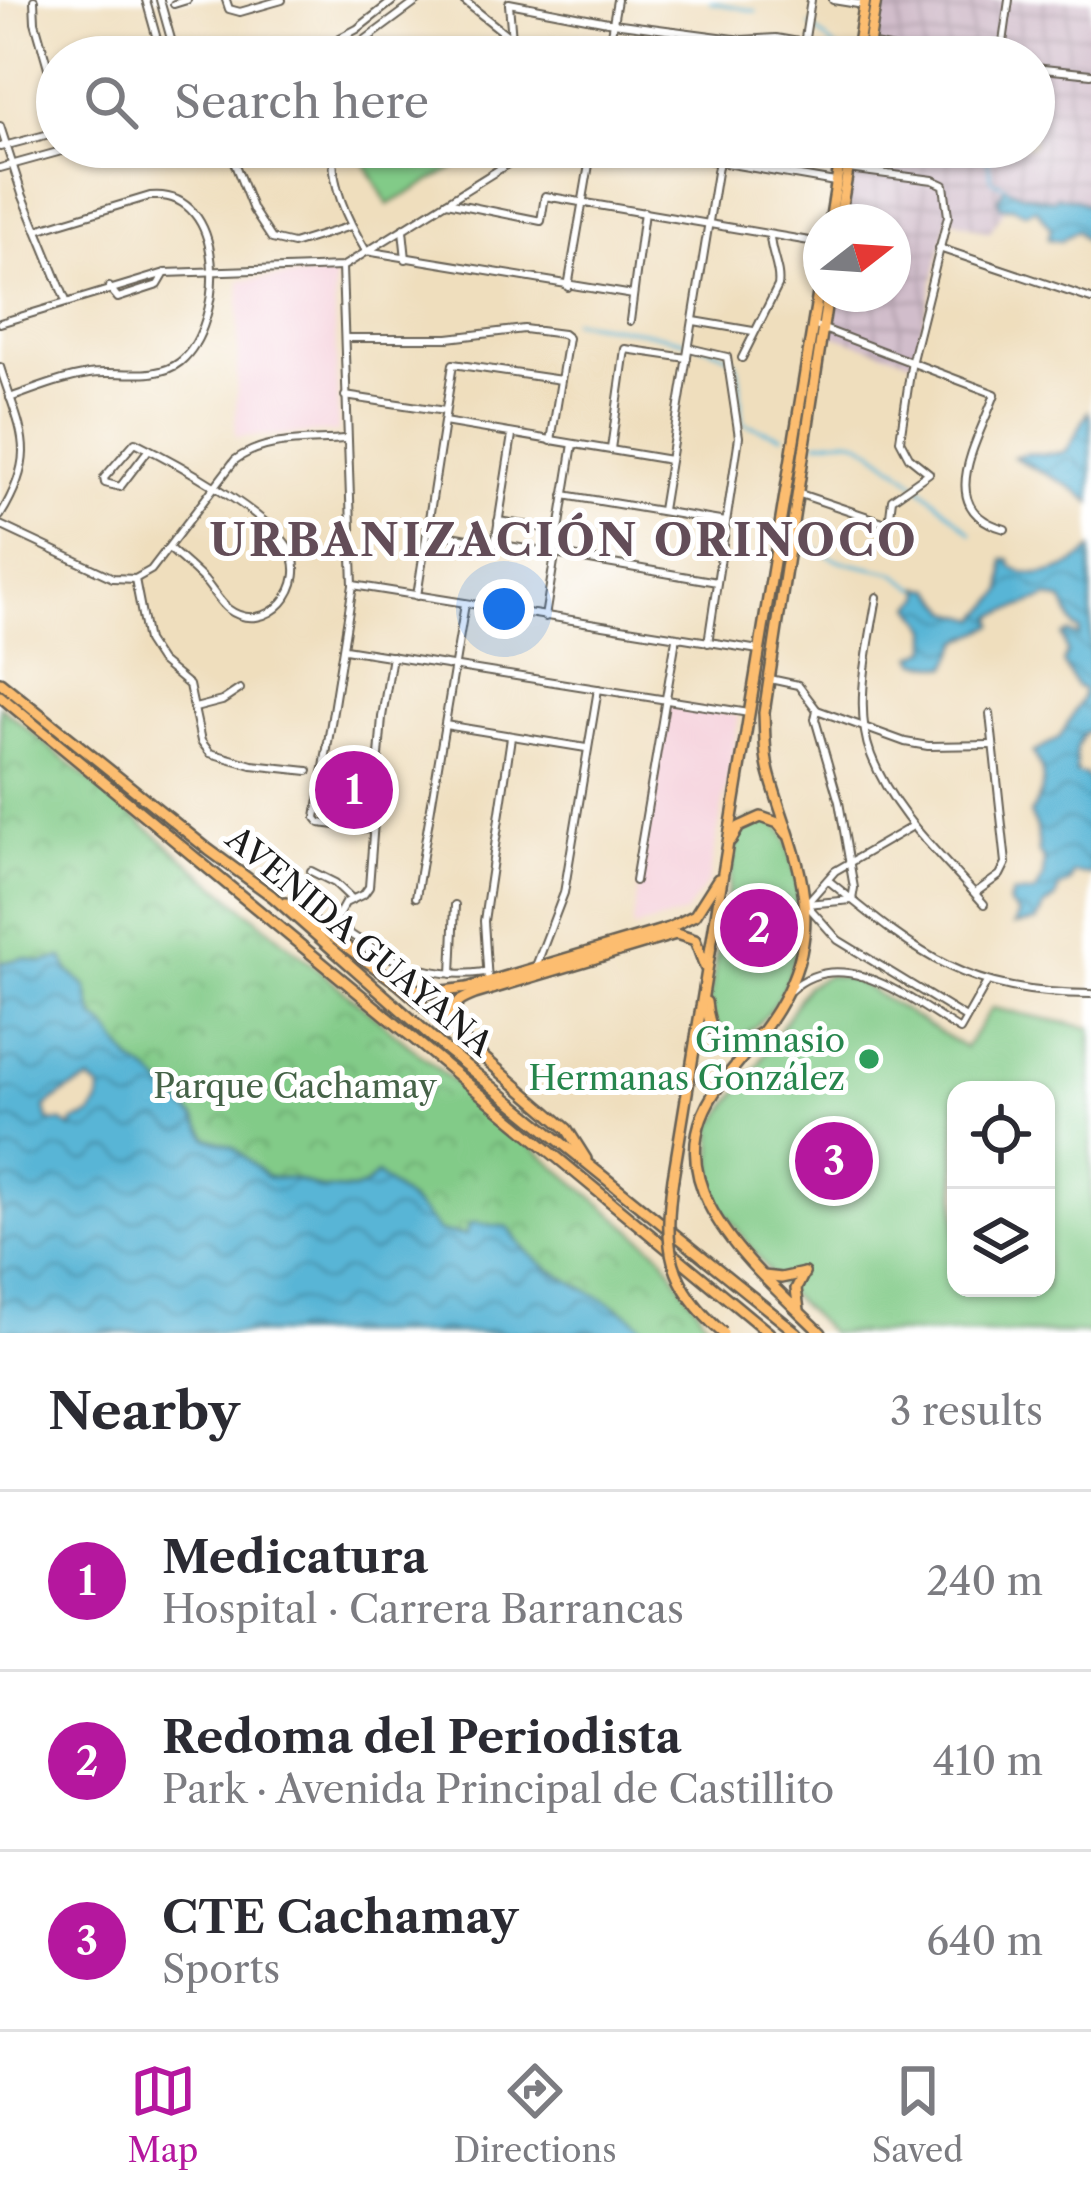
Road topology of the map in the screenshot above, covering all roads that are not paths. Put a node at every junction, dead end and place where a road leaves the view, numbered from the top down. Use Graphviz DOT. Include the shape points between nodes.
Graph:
graph roads {
  1 [pos="34,0"];
  2 [pos="146,0"];
  3 [pos="160,0"];
  4 [pos="188,0"];
  5 [pos="226,0"];
  6 [pos="282,0"];
  7 [pos="394,0"];
  8 [pos="419,0"];
  9 [pos="463,0"];
  10 [pos="617,0"];
  11 [pos="811,0"];
  12 [pos="833,0"];
  13 [pos="877,0"];
  14 [pos="1009,0"];
  15 [pos="509,2"];
  16 [pos="864,2"];
  17 [pos="174,4"];
  18 [pos="613,23"];
  19 [pos="674,31"];
  20 [pos="39,36"];
  21 [pos="156,36"];
  22 [pos="170,36"];
  23 [pos="344,36"];
  24 [pos="371,36"];
  25 [pos="508,36"];
  26 [pos="512,36"];
  27 [pos="611,36"];
  28 [pos="673,36"];
  29 [pos="712,36"];
  30 [pos="805,36"];
  31 [pos="859,36"];
  32 [pos="870,36"];
  33 [pos="1004,36"];
  34 [pos="1055,70"];
  35 [pos="1091,74"];
  36 [pos="0,126"];
  37 [pos="36,137"];
  38 [pos="3,146"];
  39 [pos="36,158"];
  40 [pos="12,165"];
  41 [pos="0,168"];
  42 [pos="236,168"];
  43 [pos="333,168"];
  44 [pos="501,168"];
  45 [pos="589,168"];
  46 [pos="718,168"];
  47 [pos="770,168"];
  48 [pos="841,168"];
  49 [pos="848,169"];
  50 [pos="783,170"];
  51 [pos="841,182"];
  52 [pos="447,202"];
  53 [pos="583,202"];
  54 [pos="835,204"];
  55 [pos="840,204"];
  56 [pos="644,212"];
  57 [pos="709,222"];
  58 [pos="351,226"];
  59 [pos="37,230"];
  60 [pos="404,230"];
  61 [pos="770,235"];
  62 [pos="803,241"];
  63 [pos="939,248"];
  64 [pos="366,251"];
  65 [pos="406,259"];
  66 [pos="342,267"];
  67 [pos="209,272"];
  68 [pos="568,286"];
  69 [pos="633,295"];
  70 [pos="1091,299"];
  71 [pos="66,301"];
  72 [pos="819,312"];
  73 [pos="823,312"];
  74 [pos="694,321"];
  75 [pos="630,322"];
  76 [pos="0,323"];
  77 [pos="818,327"];
  78 [pos="753,331"];
  79 [pos="344,338"];
  80 [pos="690,345"];
  81 [pos="687,358"];
  82 [pos="742,358"];
  83 [pos="912,360"];
  84 [pos="0,368"];
  85 [pos="561,380"];
  86 [pos="345,396"];
  87 [pos="10,398"];
  88 [pos="445,411"];
  89 [pos="444,422"];
  90 [pos="512,435"];
  91 [pos="345,439"];
  92 [pos="551,441"];
  93 [pos="573,444"];
  94 [pos="149,449"];
  95 [pos="611,450"];
  96 [pos="670,460"];
  97 [pos="215,486"];
  98 [pos="797,493"];
  99 [pos="564,495"];
  100 [pos="662,510"];
  101 [pos="0,516"];
  102 [pos="498,521"];
  103 [pos="726,522"];
  104 [pos="0,525"];
  105 [pos="1005,529"];
  106 [pos="557,530"];
  107 [pos="428,532"];
  108 [pos="494,544"];
  109 [pos="170,549"];
  110 [pos="554,554"];
  111 [pos="135,579"];
  112 [pos="717,582"];
  113 [pos="353,586"];
  114 [pos="417,596"];
  115 [pos="877,598"];
  116 [pos="465,604"];
  117 [pos="545,617"];
  118 [pos="676,639"];
  119 [pos="708,643"];
  120 [pos="345,649"];
  121 [pos="760,650"];
  122 [pos="392,656"];
  123 [pos="455,668"];
  124 [pos="769,679"];
  125 [pos="0,682"];
  126 [pos="240,689"];
  127 [pos="598,689"];
  128 [pos="0,696"];
  129 [pos="664,699"];
  130 [pos="195,708"];
  131 [pos="817,710"];
  132 [pos="749,713"];
  133 [pos="990,714"];
  134 [pos="445,725"];
  135 [pos="865,727"];
  136 [pos="511,737"];
  137 [pos="993,745"];
  138 [pos="586,748"];
  139 [pos="308,771"];
  140 [pos="914,826"];
  141 [pos="373,830"];
  142 [pos="794,847"];
  143 [pos="851,861"];
  144 [pos="722,870"];
  145 [pos="310,872"];
  146 [pos="635,881"];
  147 [pos="829,881"];
  148 [pos="974,893"];
  149 [pos="272,896"];
  150 [pos="416,897"];
  151 [pos="352,899"];
  152 [pos="852,900"];
  153 [pos="806,904"];
  154 [pos="984,904"];
  155 [pos="455,905"];
  156 [pos="331,927"];
  157 [pos="534,969"];
  158 [pos="452,975"];
  159 [pos="487,977"];
  160 [pos="706,978"];
  161 [pos="397,983"];
  162 [pos="986,984"];
  163 [pos="787,993"];
  164 [pos="1091,994"];
  165 [pos="965,1018"];
  166 [pos="769,1025"];
  167 [pos="465,1041"];
  168 [pos="588,1164"];
  169 [pos="764,1276"];
  170 [pos="802,1314"];
  171 [pos="723,1333"];
  172 [pos="769,1333"];
  173 [pos="797,1333"];
  174 [pos="821,1333"];
  1 -- 20 [label="street"];
  2 -- 21 [label="street"];
  3 -- 22 [label="street"];
  4 -- 17 [label="street"];
  5 -- 6 [label="street" via="229,9 244,11"];
  7 -- 23 [label="street"];
  8 -- 24 [label="street"];
  9 -- 25 [label="street"];
  10 -- 18 [label="street"];
  11 -- 30 [label="street"];
  12 -- 16 [label="street"];
  13 -- 32 [label="main road"];
  14 -- 33 [label="street"];
  15 -- 18 [label="street"];
  15 -- 26 [label="street"];
  16 -- 31 [label="main road"];
  18 -- 19 [label="street"];
  18 -- 27 [label="street"];
  19 -- 28 [label="street"];
  19 -- 29 [label="street"];
  34 -- 35 [label="street"];
  36 -- 38 [label="street"];
  37 -- 38 [label="street"];
  38 -- 40 [label="street"];
  39 -- 40 [label="street"];
  40 -- 41 [label="street"];
  40 -- 59 [label="street"];
  42 -- 58 [label="street" via="272,239 293,244"];
  43 -- 58 [label="street"];
  44 -- 52 [label="street"];
  45 -- 53 [label="street"];
  46 -- 57 [label="street"];
  47 -- 50 [label="street"];
  48 -- 51 [label="main road"];
  49 -- 51 [label="main road"];
  49 -- 63 [label="street" via="944,185 948,216"];
  50 -- 51 [label="street"];
  51 -- 54 [label="main road"];
  51 -- 55 [label="main road"];
  52 -- 53 [label="street" via="541,221 545,196"];
  52 -- 60 [label="street"];
  53 -- 56 [label="street"];
  53 -- 68 [label="street"];
  56 -- 57 [label="street"];
  56 -- 69 [label="street"];
  57 -- 61 [label="street"];
  57 -- 74 [label="street"];
  58 -- 64 [label="street"];
  59 -- 67 [label="street" via="169,194 195,210"];
  59 -- 71 [label="street"];
  60 -- 64 [label="street"];
  60 -- 65 [label="street"];
  61 -- 62 [label="street"];
  61 -- 78 [label="street" via="780,276"];
  63 -- 70 [label="street"];
  63 -- 83 [label="street"];
  64 -- 65 [label="street"];
  64 -- 66 [label="street"];
  65 -- 68 [label="street"];
  66 -- 67 [label="street"];
  66 -- 79 [label="street"];
  67 -- 71 [label="street" via="165,273"];
  67 -- 87 [label="street" via="206,328 179,363 89,374"];
  68 -- 69 [label="street"];
  69 -- 75 [label="street"];
  71 -- 76 [label="street"];
  72 -- 77 [label="main road"];
  73 -- 77 [label="main road"];
  74 -- 78 [label="street"];
  74 -- 80 [label="street"];
  77 -- 83 [label="street"];
  77 -- 98 [label="main road"];
  77 -- 121 [label="main road"];
  78 -- 82 [label="street"];
  79 -- 85 [label="street" via="546,329 568,338"];
  79 -- 86 [label="street"];
  80 -- 81 [label="street"];
  80 -- 103 [label="street" via="727,357 739,437"];
  81 -- 95 [label="street" via="625,349"];
  81 -- 96 [label="street"];
  83 -- 98 [label="street" via="899,440 929,473 892,499 889,524"];
  83 -- 105 [label="street" via="994,394 963,483 975,517"];
  84 -- 87 [label="street"];
  85 -- 88 [label="street" via="454,364"];
  85 -- 92 [label="street"];
  86 -- 88 [label="street"];
  86 -- 91 [label="street"];
  87 -- 101 [label="street" via="26,453"];
  88 -- 89 [label="street"];
  89 -- 90 [label="street"];
  89 -- 107 [label="street"];
  90 -- 92 [label="street"];
  90 -- 102 [label="street"];
  91 -- 97 [label="street" via="250,449"];
  91 -- 113 [label="street"];
  92 -- 93 [label="street"];
  93 -- 95 [label="street"];
  93 -- 99 [label="street"];
  94 -- 94 [label="street" via="135,442 105,484 120,487"];
  94 -- 97 [label="street"];
  95 -- 96 [label="street"];
  96 -- 100 [label="street"];
  97 -- 109 [label="street"];
  97 -- 109 [label="street" via="290,549 287,599 273,613 230,610"];
  98 -- 124 [label="main road"];
  99 -- 100 [label="street"];
  99 -- 106 [label="street"];
  100 -- 103 [label="street"];
  102 -- 106 [label="street"];
  102 -- 108 [label="street"];
  103 -- 112 [label="street"];
  104 -- 111 [label="street" via="113,578"];
  106 -- 110 [label="street"];
  107 -- 108 [label="street"];
  107 -- 114 [label="street"];
  108 -- 110 [label="street"];
  109 -- 111 [label="street"];
  110 -- 112 [label="street"];
  110 -- 117 [label="street"];
  111 -- 130 [label="street" via="146,641 189,685"];
  112 -- 119 [label="street"];
  113 -- 114 [label="street"];
  113 -- 120 [label="street"];
  114 -- 116 [label="street"];
  115 -- 135 [label="street"];
  116 -- 117 [label="street"];
  116 -- 123 [label="street"];
  117 -- 118 [label="street"];
  118 -- 119 [label="street"];
  118 -- 129 [label="street"];
  119 -- 121 [label="street"];
  120 -- 122 [label="street"];
  120 -- 141 [label="street" via="316,818"];
  121 -- 132 [label="main road"];
  122 -- 123 [label="street"];
  122 -- 141 [label="street"];
  123 -- 127 [label="street"];
  123 -- 134 [label="street"];
  124 -- 131 [label="street" via="798,685"];
  124 -- 142 [label="main road" via="769,773"];
  125 -- 149 [label="main road, AVENIDA GUAYANA"];
  126 -- 130 [label="street"];
  127 -- 129 [label="street"];
  127 -- 138 [label="street"];
  128 -- 172 [label="main road, AVENIDA GUAYANA"];
  129 -- 132 [label="street"];
  129 -- 146 [label="street"];
  130 -- 139 [label="street" via="210,753"];
  131 -- 135 [label="street"];
  131 -- 143 [label="street"];
  132 -- 144 [label="main road"];
  133 -- 137 [label="street"];
  134 -- 136 [label="street"];
  134 -- 150 [label="street"];
  135 -- 137 [label="street" via="928,746"];
  135 -- 140 [label="street" via="871,754"];
  136 -- 138 [label="street"];
  136 -- 159 [label="street" via="484,922"];
  137 -- 148 [label="street" via="1006,863"];
  138 -- 157 [label="street" via="564,893"];
  140 -- 143 [label="street"];
  140 -- 148 [label="street"];
  141 -- 151 [label="street" via="369,887"];
  142 -- 144 [label="main road" via="778,823 754,818 733,836"];
  142 -- 153 [label="main road"];
  143 -- 147 [label="street"];
  143 -- 152 [label="street"];
  144 -- 157 [label="main road" via="683,923"];
  144 -- 160 [label="main road"];
  145 -- 151 [label="street"];
  147 -- 152 [label="street"];
  147 -- 153 [label="street"];
  148 -- 154 [label="street"];
  149 -- 156 [label="main road"];
  149 -- 168 [label="main road, AVENIDA GUAYANA"];
  151 -- 156 [label="street"];
  152 -- 153 [label="street"];
  152 -- 162 [label="street" via="946,967"];
  153 -- 163 [label="main road"];
  153 -- 165 [label="street" via="838,940"];
  155 -- 158 [label="street"];
  156 -- 158 [label="street" via="396,964"];
  156 -- 161 [label="main road"];
  157 -- 159 [label="main road"];
  158 -- 159 [label="street"];
  159 -- 161 [label="main road" via="440,993"];
  160 -- 166 [label="main road" via="708,1022 722,1040 747,1041"];
  160 -- 167 [label="main road" via="695,940 664,937 458,1001 450,1018"];
  160 -- 171 [label="main road, bridge" via="668,1241 690,1301"];
  161 -- 167 [label="main road"];
  162 -- 164 [label="street"];
  162 -- 165 [label="street"];
  163 -- 165 [label="street" via="837,969 960,1030"];
  163 -- 166 [label="main road"];
  166 -- 169 [label="main road" via="716,1090 696,1155 708,1208"];
  167 -- 168 [label="main road" via="567,1129"];
  168 -- 173 [label="main road, AVENIDA GUAYANA"];
  169 -- 170 [label="main road"];
  169 -- 170 [label="main road" via="804,1273 796,1289"];
  170 -- 174 [label="main road"];
}
